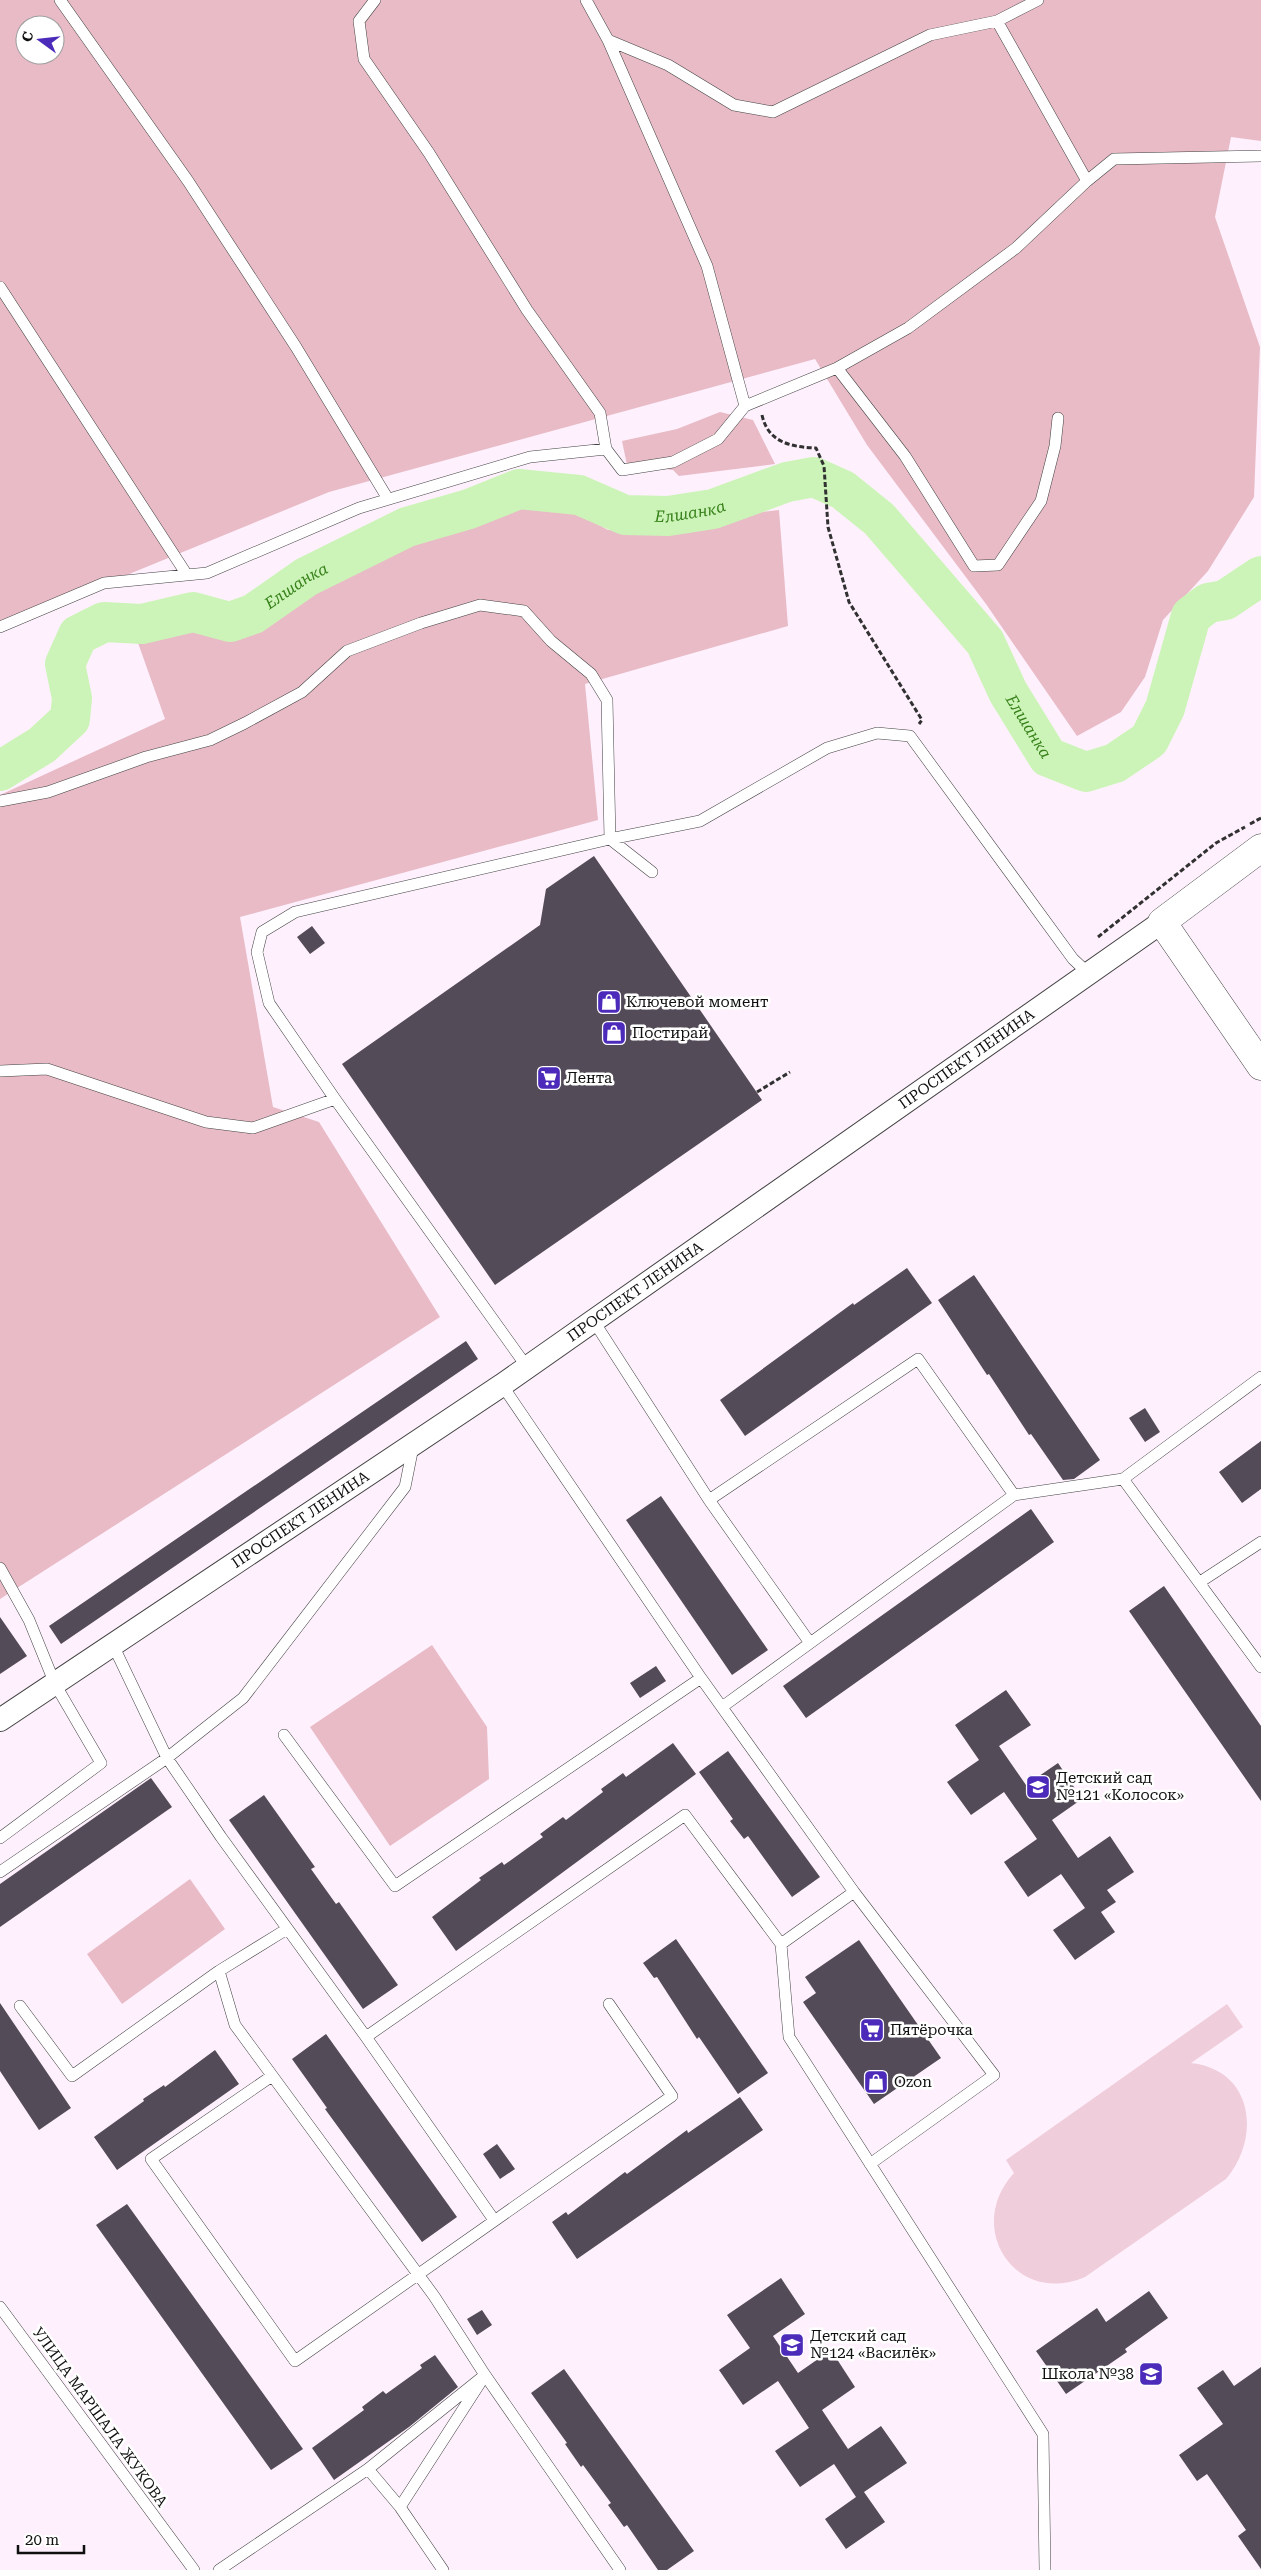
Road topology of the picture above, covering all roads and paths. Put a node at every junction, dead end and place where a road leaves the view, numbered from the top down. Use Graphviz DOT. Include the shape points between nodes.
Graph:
graph roads {
  1 [pos="60,0"];
  2 [pos="375,0"];
  3 [pos="586,0"];
  4 [pos="1038,0"];
  5 [pos="998,21"];
  6 [pos="608,40"];
  7 [pos="1261,156"];
  8 [pos="1087,181"];
  9 [pos="0,287"];
  10 [pos="837,368"];
  11 [pos="749,404"];
  12 [pos="1058,418"];
  13 [pos="606,449"];
  14 [pos="388,499"];
  15 [pos="187,575"];
  16 [pos="0,627"];
  17 [pos="910,736"];
  18 [pos="0,801"];
  19 [pos="1261,818"];
  20 [pos="610,839"];
  21 [pos="1261,848"];
  22 [pos="652,872"];
  23 [pos="1162,922"];
  24 [pos="1081,966"];
  25 [pos="1261,1066"];
  26 [pos="0,1071"];
  27 [pos="790,1072"];
  28 [pos="757,1092"];
  29 [pos="335,1099"];
  30 [pos="593,1320"];
  31 [pos="527,1367"];
  32 [pos="1261,1377"];
  33 [pos="502,1385"];
  34 [pos="413,1444"];
  35 [pos="1123,1479"];
  36 [pos="1014,1495"];
  37 [pos="709,1500"];
  38 [pos="1261,1542"];
  39 [pos="0,1568"];
  40 [pos="1200,1582"];
  41 [pos="810,1643"];
  42 [pos="113,1645"];
  43 [pos="1261,1667"];
  44 [pos="700,1678"];
  45 [pos="55,1684"];
  46 [pos="722,1707"];
  47 [pos="0,1720"];
  48 [pos="284,1735"];
  49 [pos="167,1758"];
  50 [pos="0,1838"];
  51 [pos="0,1872"];
  52 [pos="854,1892"];
  53 [pos="287,1929"];
  54 [pos="782,1944"];
  55 [pos="219,1971"];
  56 [pos="609,2004"];
  57 [pos="20,2006"];
  58 [pos="366,2037"];
  59 [pos="272,2076"];
  60 [pos="870,2164"];
  61 [pos="494,2220"];
  62 [pos="417,2275"];
  63 [pos="0,2307"];
  64 [pos="485,2375"];
  65 [pos="368,2469"];
  66 [pos="400,2507"];
  67 [pos="194,2570"];
  68 [pos="219,2570"];
  69 [pos="443,2570"];
  70 [pos="620,2570"];
  71 [pos="1045,2570"];
  1 -- 14 [label="lane" via="188,181 296,347"];
  2 -- 13 [label="lane" via="359,21 364,59 429,153 527,310 600,413"];
  3 -- 6 [label="lane"];
  4 -- 5 [label="lane"];
  5 -- 6 [label="lane" via="930,35 773,112 734,105 668,65"];
  5 -- 8 [label="lane"];
  6 -- 11 [label="lane" via="707,266"];
  7 -- 8 [label="lane" via="1114,159"];
  8 -- 10 [label="lane" via="1008,254 908,328"];
  9 -- 15 [label="lane"];
  10 -- 11 [label="lane"];
  10 -- 12 [label="lane" via="905,456 974,566 998,565 1041,501"];
  11 -- 13 [label="lane" via="718,439 673,462 622,470"];
  11 -- 17 [label="path" via="760,408 763,421 778,440 790,446 816,448 824,466 828,527 850,602 922,720"];
  13 -- 14 [label="lane" via="530,457"];
  14 -- 15 [label="lane" via="358,508 206,573"];
  15 -- 16 [label="lane" via="104,583"];
  17 -- 20 [label="lane" via="877,733 828,748 700,821"];
  17 -- 24 [label="lane"];
  18 -- 20 [label="lane" via="48,792 146,757 210,740 302,692 347,651 422,622 480,605 524,611 551,641 591,674 607,700"];
  19 -- 24 [label="path" via="1216,843 1152,891"];
  20 -- 22 [label="lane"];
  20 -- 29 [label="lane" via="295,912 262,932 257,952 269,1003"];
  21 -- 23 [label="street, ПРОСПЕКТ ЛЕНИНА"];
  23 -- 24 [label="street, ПРОСПЕКТ ЛЕНИНА"];
  23 -- 25 [label="street"];
  24 -- 30 [label="street, ПРОСПЕКТ ЛЕНИНА"];
  26 -- 29 [label="lane" via="47,1069 206,1122 254,1128"];
  27 -- 28 [label="path"];
  29 -- 31 [label="lane"];
  30 -- 31 [label="street, ПРОСПЕКТ ЛЕНИНА"];
  30 -- 37 [label="lane"];
  31 -- 33 [label="street, ПРОСПЕКТ ЛЕНИНА"];
  32 -- 35 [label="lane"];
  33 -- 34 [label="street, ПРОСПЕКТ ЛЕНИНА"];
  33 -- 44 [label="lane"];
  34 -- 42 [label="street, ПРОСПЕКТ ЛЕНИНА"];
  34 -- 49 [label="lane" via="405,1487 243,1698"];
  35 -- 36 [label="lane"];
  35 -- 40 [label="lane"];
  36 -- 37 [label="lane" via="918,1359"];
  36 -- 41 [label="lane"];
  37 -- 41 [label="lane"];
  38 -- 40 [label="lane"];
  39 -- 45 [label="lane" via="29,1620"];
  40 -- 43 [label="lane"];
  41 -- 46 [label="lane"];
  42 -- 45 [label="street, ПРОСПЕКТ ЛЕНИНА"];
  42 -- 49 [label="lane"];
  44 -- 46 [label="lane"];
  44 -- 48 [label="lane" via="395,1886"];
  45 -- 47 [label="street, ПРОСПЕКТ ЛЕНИНА"];
  45 -- 50 [label="lane" via="101,1763"];
  46 -- 52 [label="lane"];
  49 -- 51 [label="lane"];
  49 -- 53 [label="lane"];
  52 -- 54 [label="lane"];
  52 -- 60 [label="lane" via="994,2076"];
  53 -- 55 [label="lane"];
  53 -- 58 [label="lane"];
  54 -- 58 [label="lane" via="685,1815"];
  54 -- 60 [label="lane" via="789,2037"];
  55 -- 57 [label="lane" via="72,2076"];
  55 -- 59 [label="lane" via="235,2025"];
  56 -- 61 [label="lane" via="672,2096"];
  58 -- 61 [label="lane"];
  59 -- 62 [label="lane"];
  59 -- 62 [label="lane" via="151,2159 295,2361"];
  60 -- 71 [label="lane" via="1042,2434"];
  61 -- 62 [label="lane"];
  62 -- 64 [label="lane"];
  63 -- 67 [label="lane, УЛИЦА МАРШАЛА ЖУКОВА"];
  64 -- 65 [label="lane"];
  64 -- 66 [label="lane"];
  64 -- 70 [label="lane"];
  65 -- 66 [label="lane"];
  65 -- 68 [label="lane"];
  66 -- 69 [label="lane"];
}
